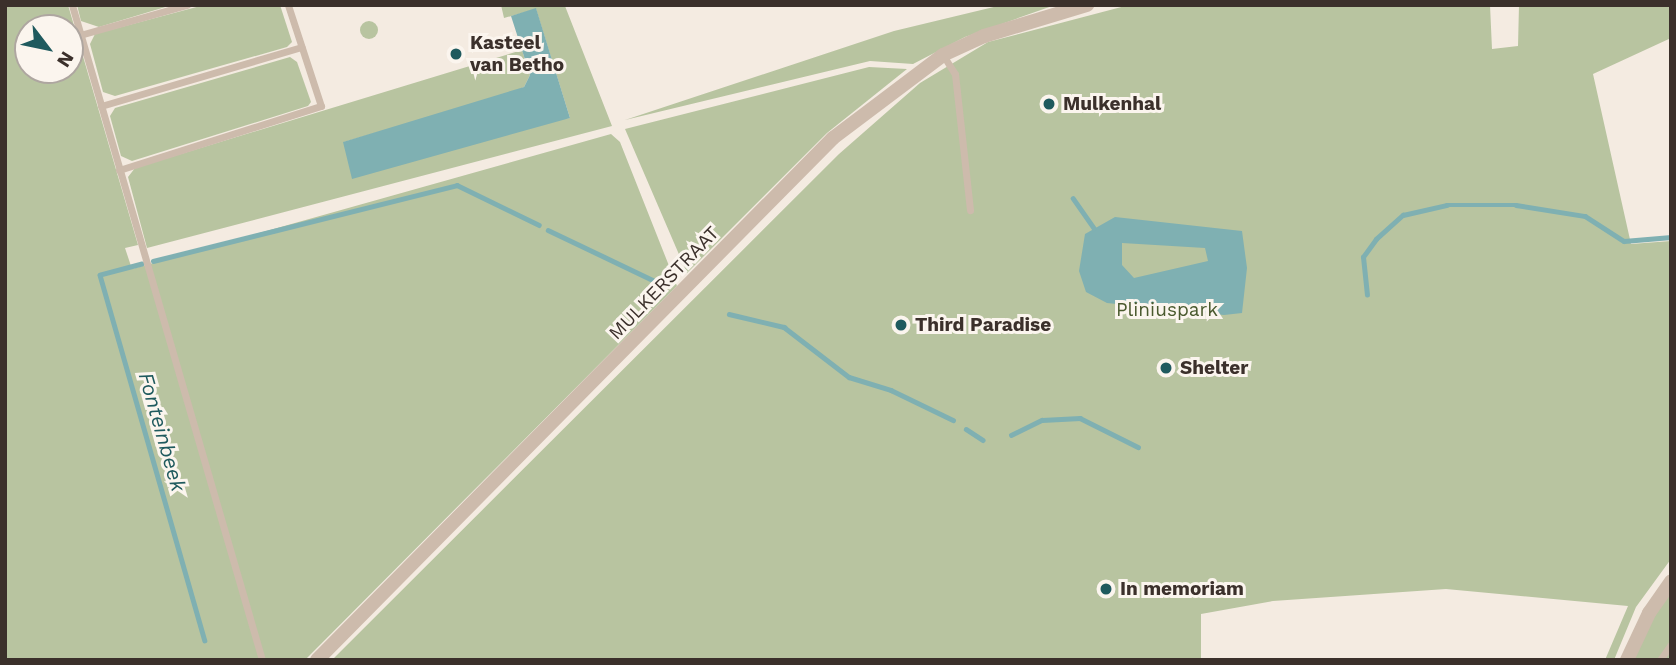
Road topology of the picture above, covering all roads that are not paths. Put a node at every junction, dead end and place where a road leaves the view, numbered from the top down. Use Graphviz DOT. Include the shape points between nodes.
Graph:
graph roads {
  1 [pos="187,5"];
  2 [pos="288,5"];
  3 [pos="1087,5"];
  4 [pos="84,34"];
  5 [pos="301,47"];
  6 [pos="84,49"];
  7 [pos="943,55"];
  8 [pos="101,106"];
  9 [pos="119,170"];
  10 [pos="970,210"];
  11 [pos="1671,581"];
  12 [pos="1671,644"];
  13 [pos="262,660"];
  14 [pos="317,660"];
  15 [pos="1627,660"];
  16 [pos="1660,660"];
  1 -- 4 [label="lane"];
  2 -- 5 [label="lane"];
  3 -- 7 [label="street, MULKERSTRAAT" via="996,32"];
  5 -- 8 [label="lane"];
  5 -- 9 [label="lane" via="321,106"];
  6 -- 8 [label="lane"];
  7 -- 10 [label="lane" via="955,74"];
  7 -- 14 [label="street, MULKERSTRAAT" via="833,138"];
  8 -- 9 [label="lane"];
  9 -- 13 [label="lane"];
  11 -- 15 [label="street" via="1649,612"];
  12 -- 16 [label="lane"];
}
